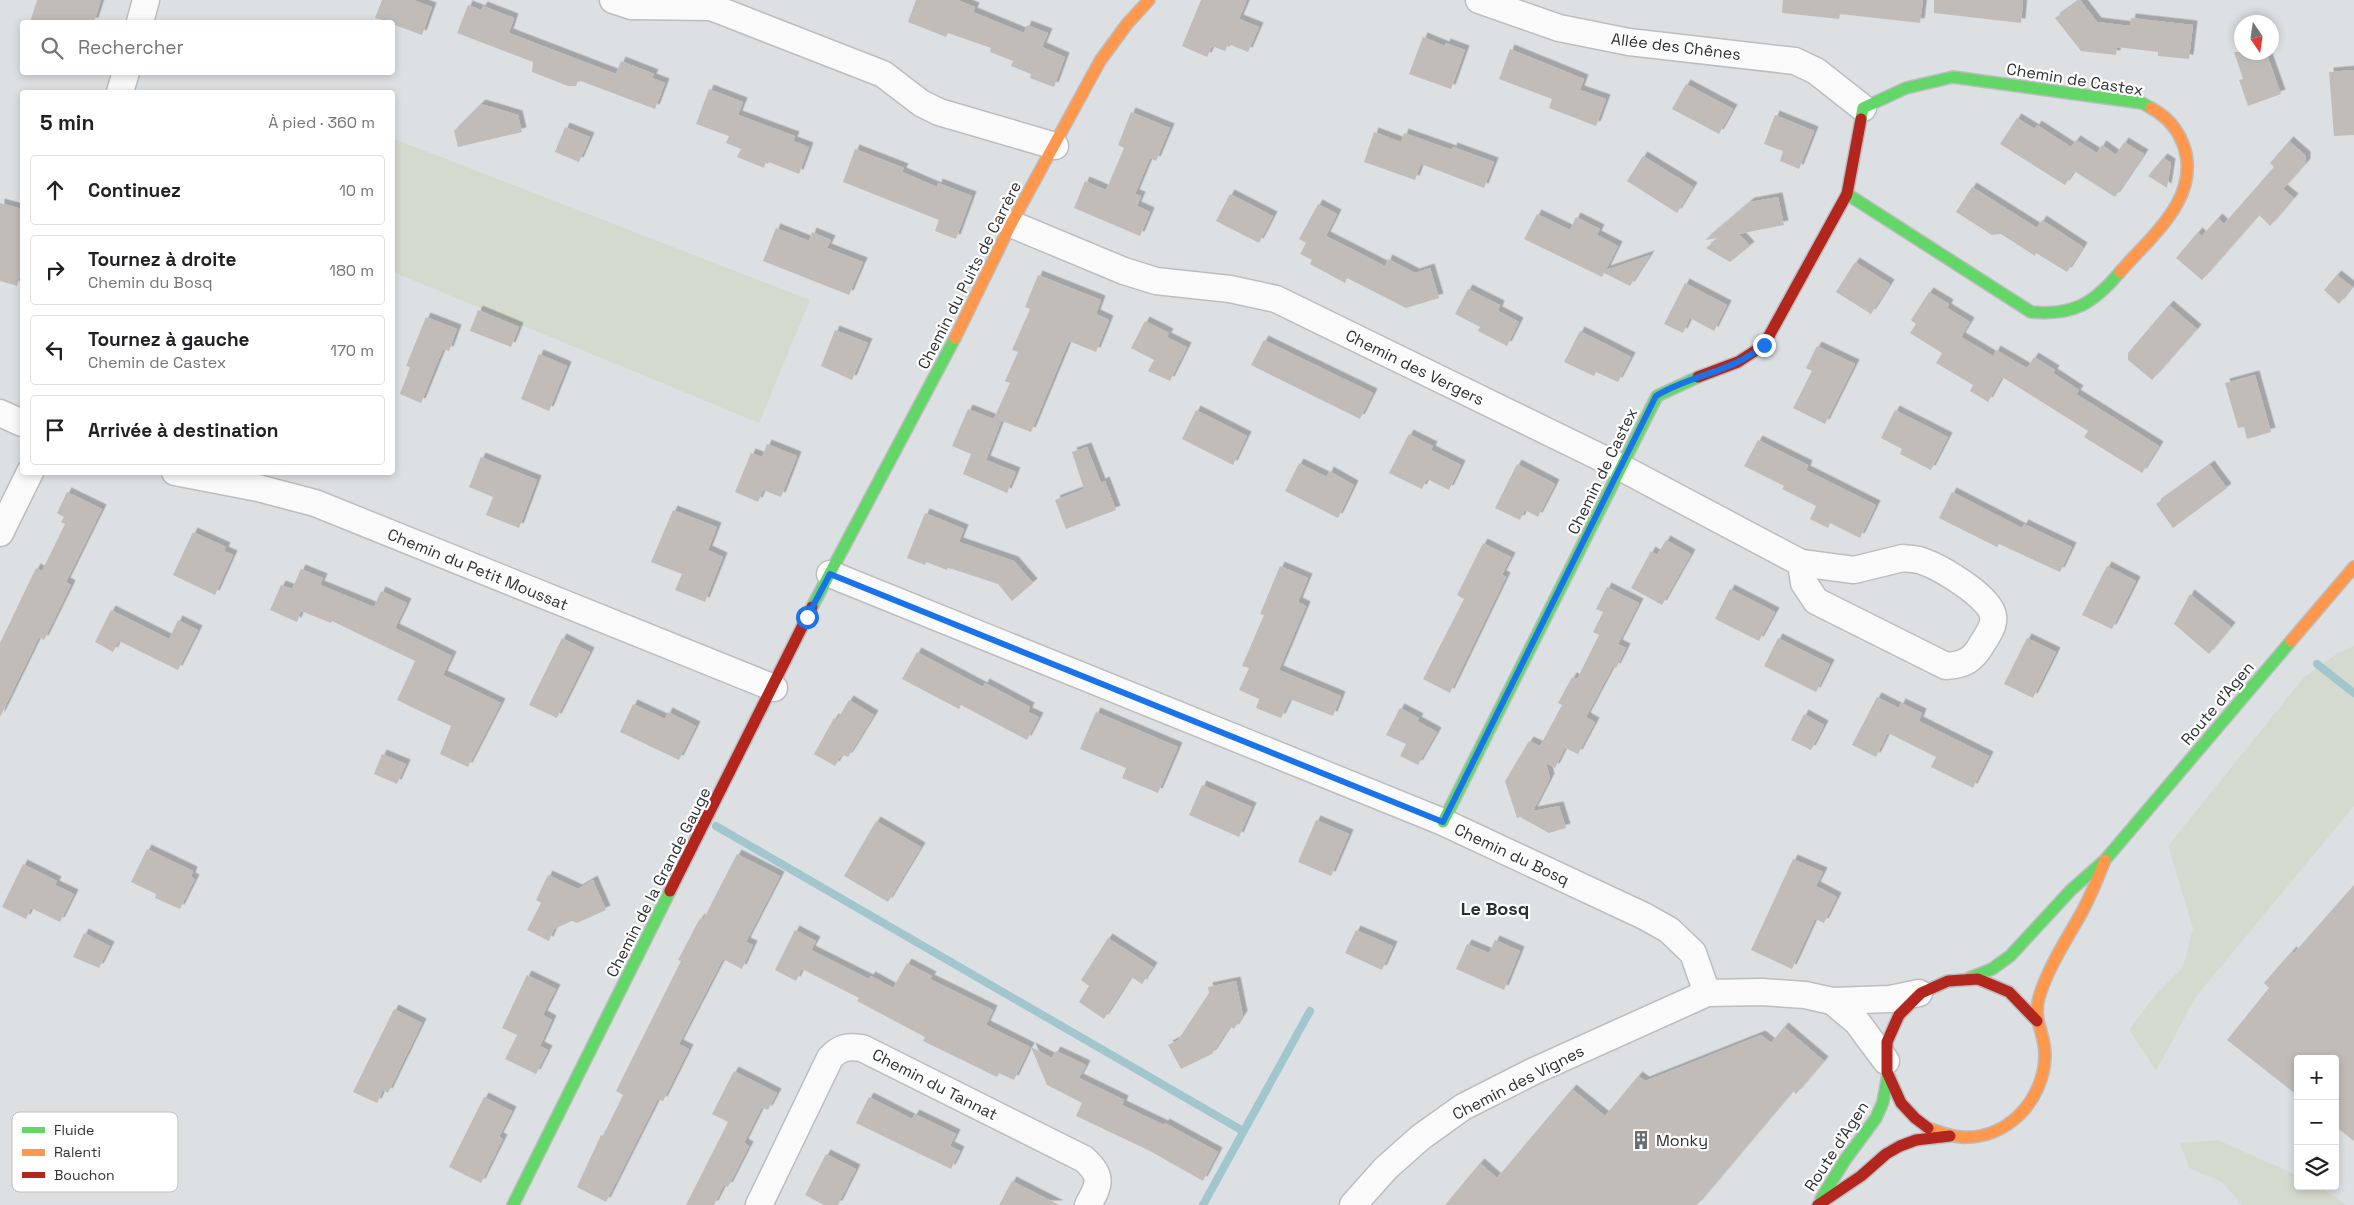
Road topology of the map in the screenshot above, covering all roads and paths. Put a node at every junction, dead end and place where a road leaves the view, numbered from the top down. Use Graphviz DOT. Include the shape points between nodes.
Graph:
graph roads {
  1 [pos="146,0"];
  2 [pos="613,0"];
  3 [pos="1149,0"];
  4 [pos="1479,0"];
  5 [pos="141,20"];
  6 [pos="125,75"];
  7 [pos="121,90"];
  8 [pos="1863,108"];
  9 [pos="1055,146"];
  10 [pos="1847,194"];
  11 [pos="1011,224"];
  12 [pos="0,413"];
  13 [pos="20,422"];
  14 [pos="1622,468"];
  15 [pos="29,475"];
  16 [pos="191,475"];
  17 [pos="0,534"];
  18 [pos="1801,563"];
  19 [pos="2354,567"];
  20 [pos="830,574"];
  21 [pos="774,688"];
  22 [pos="1443,822"];
  23 [pos="2105,860"];
  24 [pos="1969,978"];
  25 [pos="1707,993"];
  26 [pos="1919,993"];
  27 [pos="1832,1001"];
  28 [pos="2037,1021"];
  29 [pos="1887,1068"];
  30 [pos="1950,1136"];
  31 [pos="513,1205"];
  32 [pos="759,1205"];
  33 [pos="1088,1205"];
  34 [pos="1353,1205"];
  35 [pos="1818,1205"];
  1 -- 5 [label="street"];
  2 -- 9 [label="street" via="631,6 711,7 883,74 921,103 939,112"];
  3 -- 9 [label="street, Chemin du Puits de Carrère" via="1100,61"];
  4 -- 8 [label="street, Allée des Chênes" via="1559,28 1629,42 1795,61 1816,71"];
  6 -- 7 [label="street"];
  8 -- 10 [label="street, Chemin de Castex"];
  8 -- 10 [label="street, Chemin de Castex" via="1886,94 1922,81 1953,77 2142,103 2164,116 2177,131 2188,162 2185,190 2173,211 2100,294 2085,306 2052,314 2032,312"];
  9 -- 11 [label="street, Chemin du Puits de Carrère"];
  10 -- 14 [label="street, Chemin de Castex" via="1764,345 1748,358 1671,387 1656,396"];
  11 -- 14 [label="street, Chemin des Vergers" via="1156,281 1230,289 1276,299"];
  11 -- 20 [label="street, Chemin du Puits de Carrère" via="954,340"];
  12 -- 13 [label="street"];
  14 -- 18 [label="street, Chemin des Vergers"];
  14 -- 22 [label="street, Chemin de Castex"];
  15 -- 17 [label="street"];
  16 -- 21 [label="street, Chemin du Petit Moussat" via="315,503"];
  18 -- 18 [label="street, Chemin des Vergers" via="1804,583 1816,601 1946,666 1968,661 1990,630 1994,617 1988,603 1968,586 1922,561 1903,558 1854,570"];
  19 -- 23 [label="street, Route d'Agen"];
  20 -- 21 [label="street, Chemin de la Grande Gauge"];
  20 -- 22 [label="street, Chemin du Bosq"];
  21 -- 31 [label="street, Chemin de la Grande Gauge"];
  22 -- 25 [label="street, Chemin du Bosq" via="1669,930 1692,953"];
  23 -- 24 [label="street, Route d'Agen" via="2071,890 2010,956 1992,969"];
  23 -- 28 [label="street, Route d'Agen" via="2088,902 2048,974 2040,994"];
  24 -- 26 [label="street" via="1935,984"];
  24 -- 28 [label="street" via="1986,980 2016,995"];
  25 -- 27 [label="street" via="1762,992"];
  25 -- 34 [label="street, Chemin des Vignes" via="1534,1071 1463,1107 1421,1137 1386,1168"];
  26 -- 27 [label="street" via="1890,999"];
  26 -- 29 [label="street" via="1894,1023 1888,1041"];
  27 -- 29 [label="street" via="1858,1022"];
  28 -- 30 [label="street" via="2046,1054 2044,1072 2031,1104 2004,1128 1969,1137"];
  29 -- 30 [label="street" via="1896,1096 1910,1114 1928,1128"];
  29 -- 35 [label="street, Route d'Agen" via="1883,1102 1876,1118"];
  30 -- 35 [label="street, Route d'Agen" via="1916,1140 1900,1146"];
  32 -- 33 [label="street, Chemin du Tannat" via="830,1058 849,1046 862,1048 1084,1159 1098,1177 1098,1187"];
}
